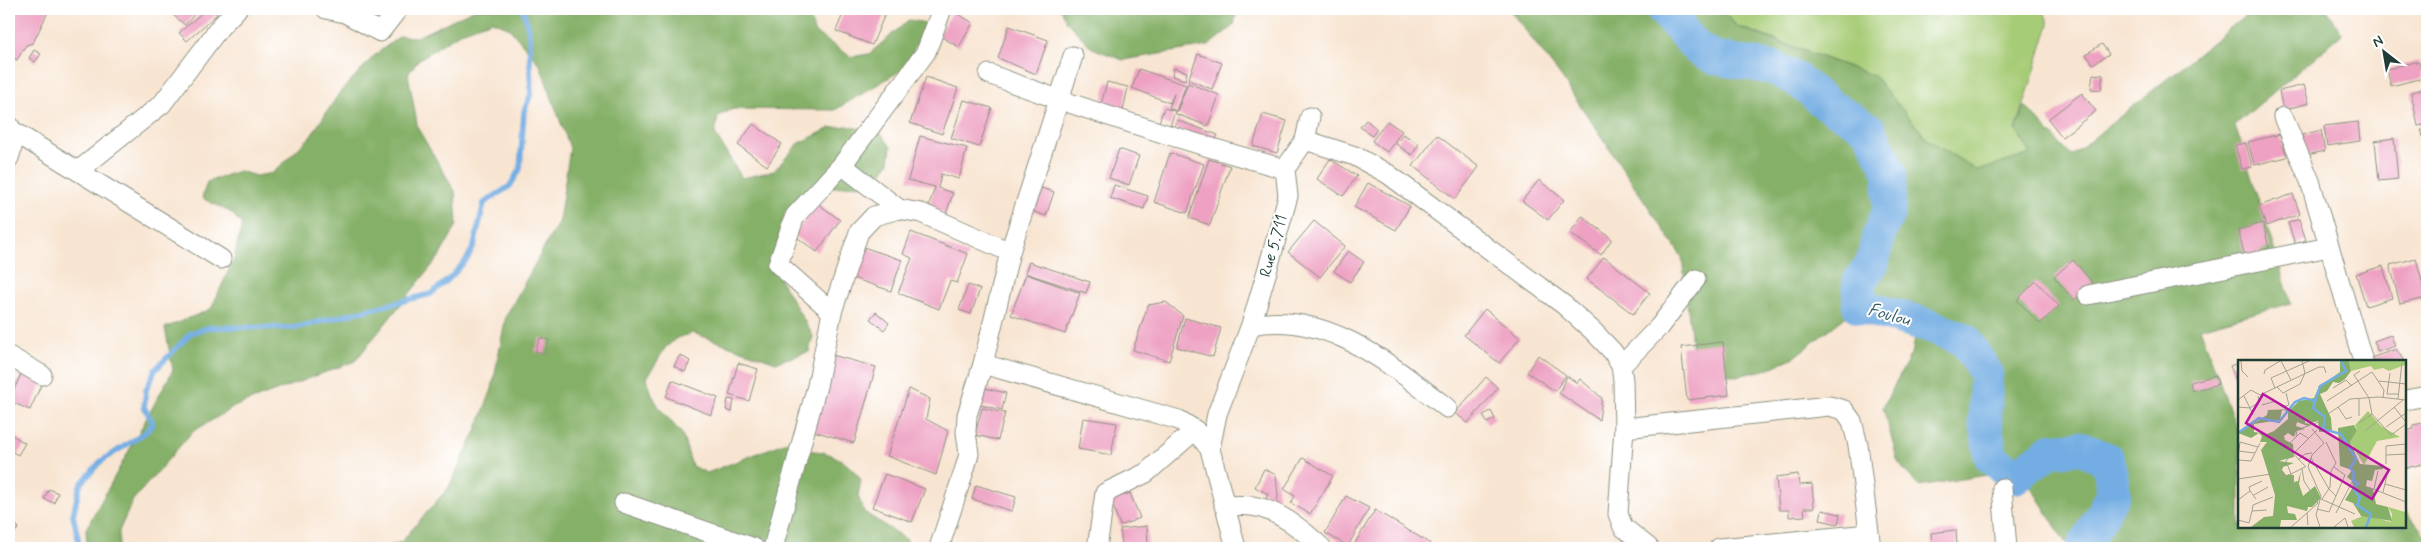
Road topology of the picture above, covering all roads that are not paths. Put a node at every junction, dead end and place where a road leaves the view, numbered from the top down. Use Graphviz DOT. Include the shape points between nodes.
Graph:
graph roads {
  1 [pos="237,9"];
  2 [pos="326,9"];
  3 [pos="398,9"];
  4 [pos="942,9"];
  5 [pos="1073,56"];
  6 [pos="989,74"];
  7 [pos="1058,100"];
  8 [pos="1310,117"];
  9 [pos="2283,117"];
  10 [pos="11,128"];
  11 [pos="1305,140"];
  12 [pos="9,158"];
  13 [pos="842,165"];
  14 [pos="1285,169"];
  15 [pos="78,171"];
  16 [pos="899,209"];
  17 [pos="2329,247"];
  18 [pos="1010,252"];
  19 [pos="221,259"];
  20 [pos="1696,279"];
  21 [pos="2088,295"];
  22 [pos="832,312"];
  23 [pos="1251,325"];
  24 [pos="9,356"];
  25 [pos="2363,360"];
  26 [pos="982,364"];
  27 [pos="1621,366"];
  28 [pos="42,374"];
  29 [pos="2427,396"];
  30 [pos="2406,400"];
  31 [pos="1447,408"];
  32 [pos="1624,428"];
  33 [pos="1195,430"];
  34 [pos="1210,449"];
  35 [pos="2002,488"];
  36 [pos="624,503"];
  37 [pos="1224,506"];
  38 [pos="1870,541"];
  39 [pos="780,547"];
  40 [pos="754,548"];
  41 [pos="939,548"];
  42 [pos="1097,548"];
  43 [pos="1236,548"];
  44 [pos="1322,548"];
  45 [pos="1649,548"];
  46 [pos="1719,548"];
  47 [pos="2007,548"];
  1 -- 15 [label="street" via="162,104"];
  2 -- 3 [label="street" via="345,12 380,32"];
  4 -- 13 [label="street" via="926,52"];
  5 -- 7 [label="street"];
  6 -- 7 [label="street"];
  7 -- 14 [label="street"];
  7 -- 18 [label="street"];
  8 -- 11 [label="street"];
  9 -- 17 [label="street" via="2310,180"];
  10 -- 12 [label="street" via="13,146"];
  10 -- 15 [label="street"];
  11 -- 14 [label="street"];
  11 -- 27 [label="street" via="1355,156 1423,198 1564,305 1593,330"];
  13 -- 16 [label="street"];
  13 -- 22 [label="street" via="795,216 778,264"];
  14 -- 23 [label="street, Rue 5.711" via="1288,196"];
  15 -- 19 [label="street"];
  16 -- 18 [label="street" via="921,213"];
  16 -- 22 [label="street" via="874,216 859,232"];
  17 -- 21 [label="street"];
  17 -- 25 [label="street"];
  18 -- 26 [label="street"];
  20 -- 27 [label="street" via="1659,327"];
  22 -- 39 [label="street"];
  23 -- 31 [label="street" via="1288,322 1333,332 1387,363"];
  23 -- 34 [label="street, Rue 5.711" via="1217,414"];
  24 -- 28 [label="street"];
  26 -- 33 [label="street" via="1179,420"];
  26 -- 41 [label="street" via="967,415 969,454"];
  27 -- 32 [label="street"];
  29 -- 30 [label="street"];
  32 -- 38 [label="street" via="1830,406 1844,410 1852,420 1858,445"];
  32 -- 45 [label="street" via="1618,514 1623,527"];
  33 -- 34 [label="street"];
  33 -- 42 [label="street" via="1146,473 1104,493"];
  34 -- 37 [label="street, Rue 5.711"];
  35 -- 47 [label="street"];
  36 -- 40 [label="street"];
  37 -- 43 [label="street, Rue 5.711"];
  37 -- 44 [label="street" via="1251,506 1267,510 1287,520"];
  38 -- 46 [label="street"];
}
